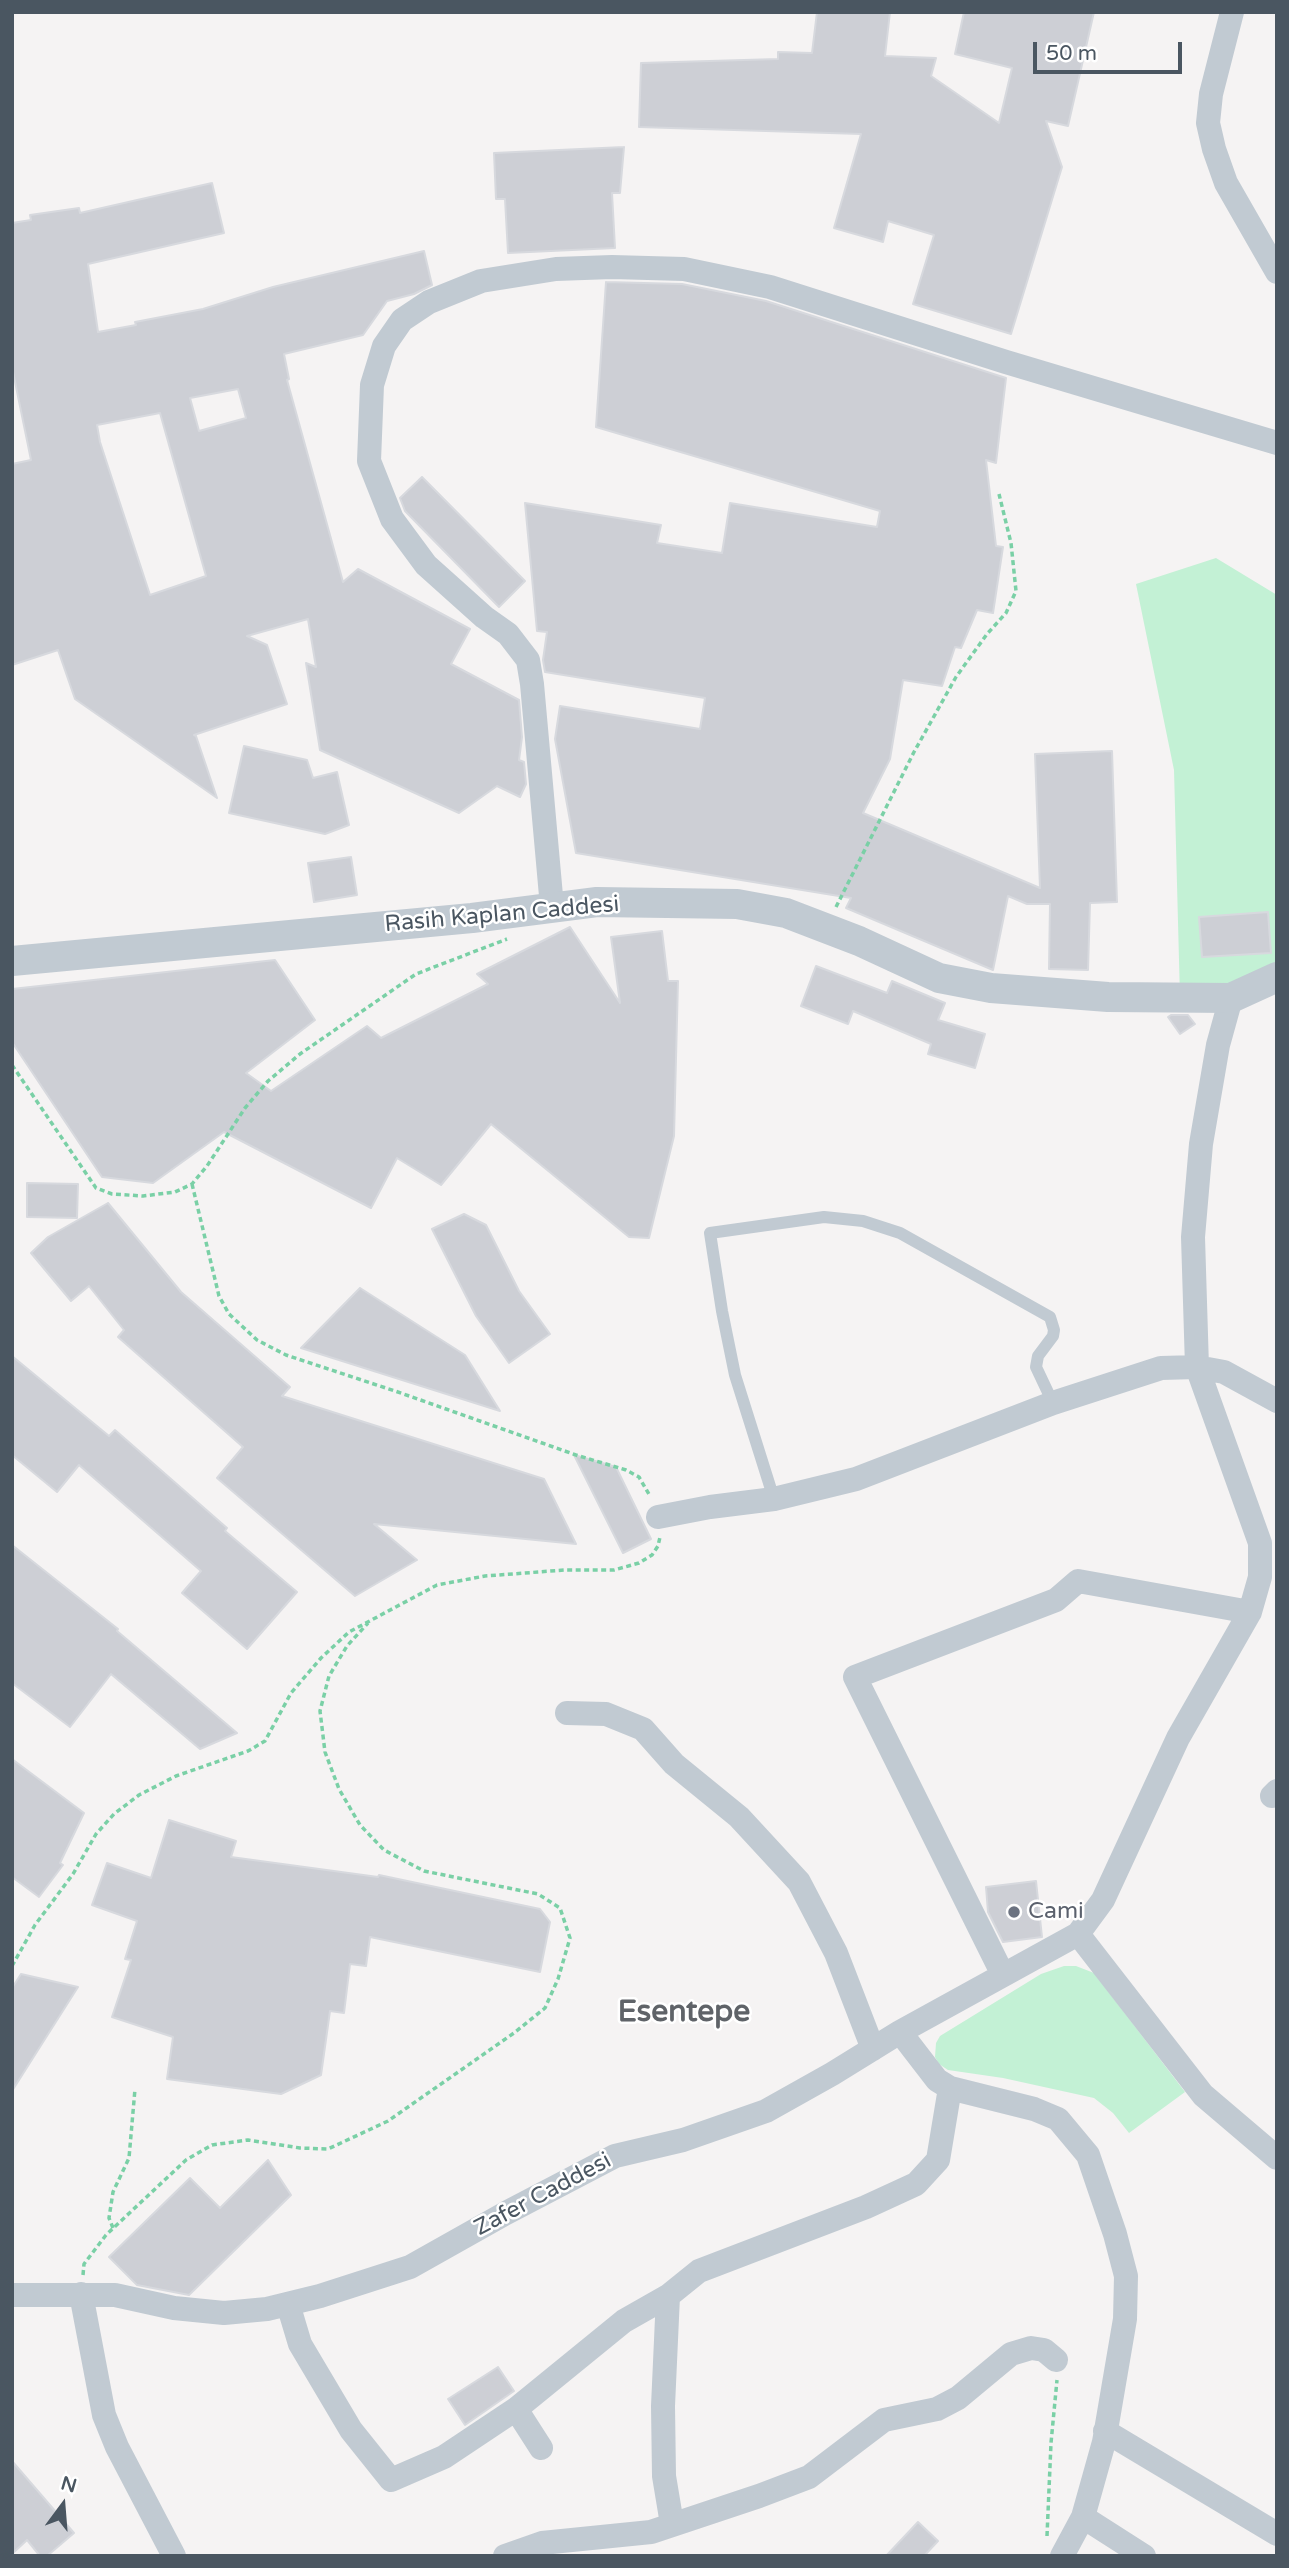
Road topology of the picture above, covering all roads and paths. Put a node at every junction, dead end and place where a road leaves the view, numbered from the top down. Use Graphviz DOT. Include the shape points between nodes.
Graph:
graph roads {
  1 [pos="1232,12"];
  2 [pos="1277,272"];
  3 [pos="1277,443"];
  4 [pos="999,494"];
  5 [pos="552,907"];
  6 [pos="825,928"];
  7 [pos="509,938"];
  8 [pos="12,961"];
  9 [pos="1273,979"];
  10 [pos="1231,998"];
  11 [pos="12,1065"];
  12 [pos="192,1184"];
  13 [pos="1197,1367"];
  14 [pos="1277,1401"];
  15 [pos="1052,1403"];
  16 [pos="774,1499"];
  17 [pos="658,1517"];
  18 [pos="1250,1612"];
  19 [pos="369,1621"];
  20 [pos="567,1713"];
  21 [pos="1079,1934"];
  22 [pos="12,1966"];
  23 [pos="1003,1975"];
  24 [pos="900,2032"];
  25 [pos="873,2049"];
  26 [pos="950,2088"];
  27 [pos="135,2089"];
  28 [pos="1277,2158"];
  29 [pos="113,2228"];
  30 [pos="81,2294"];
  31 [pos="12,2295"];
  32 [pos="668,2296"];
  33 [pos="288,2304"];
  34 [pos="1056,2360"];
  35 [pos="516,2409"];
  36 [pos="1105,2431"];
  37 [pos="541,2448"];
  38 [pos="1083,2517"];
  39 [pos="672,2524"];
  40 [pos="1277,2534"];
  41 [pos="1054,2549"];
  42 [pos="174,2556"];
  43 [pos="505,2556"];
  44 [pos="1144,2556"];
  1 -- 2 [label="street" via="1208,123 1226,183"];
  3 -- 5 [label="street" via="770,286 684,269 556,269 481,281 429,302 402,320 384,346 372,385 369,461 392,519 426,565 508,634 528,660"];
  4 -- 6 [label="path" via="1016,591 1006,613 956,677"];
  5 -- 6 [label="street, Rasih Kaplan Caddesi" via="597,902 737,904 786,912"];
  5 -- 8 [label="street, Rasih Kaplan Caddesi"];
  6 -- 10 [label="street, Rasih Kaplan Caddesi" via="939,978 991,988 1108,997"];
  7 -- 12 [label="path" via="416,974 300,1055 245,1108"];
  9 -- 10 [label="street, Rasih Kaplan Caddesi"];
  10 -- 13 [label="street" via="1201,1144 1193,1237"];
  11 -- 12 [label="path" via="96,1188 143,1196 175,1192"];
  12 -- 17 [label="path" via="219,1296 229,1314 257,1340 286,1355 626,1469 639,1477"];
  13 -- 14 [label="street" via="1224,1372"];
  13 -- 15 [label="street" via="1161,1368"];
  13 -- 18 [label="street" via="1261,1544 1260,1577"];
  15 -- 16 [label="street" via="856,1479"];
  15 -- 16 [label="lane" via="1036,1367 1038,1356 1053,1336 1050,1317 900,1233 863,1221 824,1217 710,1233 735,1375"];
  16 -- 17 [label="street"];
  17 -- 19 [label="path" via="662,1531 659,1546 639,1563 614,1570 485,1576 437,1585"];
  18 -- 21 [label="street" via="1178,1738 1103,1900"];
  18 -- 23 [label="street" via="1079,1581 1056,1600 855,1677"];
  19 -- 22 [label="path" via="321,1658 291,1693 265,1741 176,1776 114,1814 96,1834"];
  19 -- 29 [label="path" via="346,1646 329,1676 320,1711 325,1752 339,1789 359,1825 384,1850 424,1871 538,1894 560,1909 570,1938 558,1979 545,2008 388,2120 327,2149 248,2140 212,2145 186,2160"];
  20 -- 25 [label="street" via="606,1714 643,1729 674,1764 739,1817 799,1882 836,1953"];
  21 -- 23 [label="street, Zafer Caddesi"];
  21 -- 28 [label="street" via="1203,2095"];
  23 -- 24 [label="street, Zafer Caddesi"];
  24 -- 25 [label="street, Zafer Caddesi"];
  24 -- 26 [label="street" via="937,2080"];
  25 -- 33 [label="street, Zafer Caddesi" via="766,2110 682,2140 615,2156 410,2267"];
  26 -- 32 [label="street" via="938,2160 916,2184 699,2271"];
  26 -- 36 [label="street" via="1058,2119 1088,2155 1126,2276 1125,2319"];
  27 -- 29 [label="path" via="129,2158 113,2192 109,2218"];
  29 -- 30 [label="path" via="84,2264"];
  30 -- 31 [label="street, Zafer Caddesi"];
  30 -- 33 [label="street, Zafer Caddesi" via="224,2313"];
  30 -- 42 [label="street" via="104,2415"];
  32 -- 35 [label="street" via="624,2321"];
  32 -- 39 [label="street" via="664,2476"];
  33 -- 35 [label="street" via="300,2344 351,2430 391,2480 444,2457"];
  34 -- 39 [label="street" via="1044,2350 1031,2348 1011,2354 958,2398 937,2410 884,2420 809,2477"];
  34 -- 41 [label="path" via="1051,2443"];
  35 -- 37 [label="street"];
  36 -- 38 [label="street"];
  36 -- 40 [label="street"];
  38 -- 41 [label="street"];
  38 -- 44 [label="street"];
  39 -- 43 [label="street" via="651,2532 542,2543"];
}
